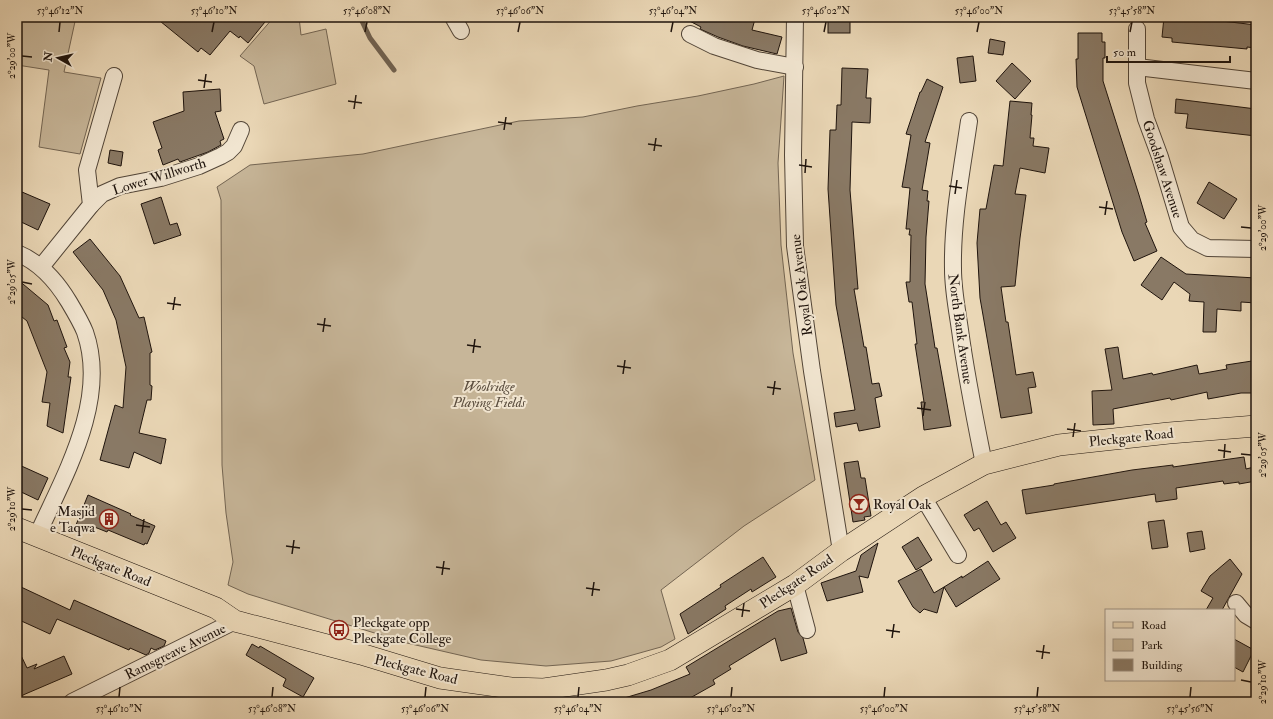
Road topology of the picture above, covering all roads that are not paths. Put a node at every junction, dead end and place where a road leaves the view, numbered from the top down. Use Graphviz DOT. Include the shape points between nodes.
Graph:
graph roads {
  1 [pos="795,17"];
  2 [pos="1137,29"];
  3 [pos="690,34"];
  4 [pos="795,67"];
  5 [pos="1137,67"];
  6 [pos="114,76"];
  7 [pos="1256,81"];
  8 [pos="969,121"];
  9 [pos="241,130"];
  10 [pos="91,205"];
  11 [pos="1256,249"];
  12 [pos="17,253"];
  13 [pos="41,267"];
  14 [pos="1256,426"];
  15 [pos="984,464"];
  16 [pos="923,497"];
  17 [pos="17,528"];
  18 [pos="37,536"];
  19 [pos="841,551"];
  20 [pos="958,555"];
  21 [pos="795,585"];
  22 [pos="1236,603"];
  23 [pos="235,621"];
  24 [pos="1256,621"];
  25 [pos="807,630"];
  26 [pos="72,702"];
  1 -- 4 [label="street, Royal Oak Avenue"];
  2 -- 5 [label="street, Goodshaw Avenue"];
  3 -- 4 [label="street" via="714,46 757,60"];
  4 -- 19 [label="street, Royal Oak Avenue" via="795,246"];
  5 -- 7 [label="street"];
  5 -- 11 [label="street, Goodshaw Avenue" via="1137,83 1146,119 1181,227 1192,240 1208,248"];
  6 -- 10 [label="street" via="87,170"];
  8 -- 15 [label="street, North Bank Avenue" via="958,190 954,290"];
  9 -- 10 [label="street, Lower Willworth" via="234,146 221,156 161,178 120,186 102,194"];
  10 -- 13 [label="street, Lower Willworth"];
  12 -- 13 [label="street"];
  13 -- 18 [label="street" via="64,294 85,332 91,360 92,388 79,443"];
  14 -- 15 [label="main road, Pleckgate Road" via="1059,445"];
  15 -- 16 [label="main road, Pleckgate Road"];
  16 -- 19 [label="main road, Pleckgate Road"];
  16 -- 20 [label="street"];
  17 -- 18 [label="main road, Pleckgate Road"];
  18 -- 23 [label="main road, Pleckgate Road" via="216,608"];
  19 -- 21 [label="main road, Pleckgate Road"];
  21 -- 23 [label="main road, Pleckgate Road" via="670,660 628,675 544,689 511,688 440,678"];
  21 -- 25 [label="street"];
  22 -- 24 [label="street" via="1246,616"];
  23 -- 26 [label="street, Ramsgreave Avenue"];
}
